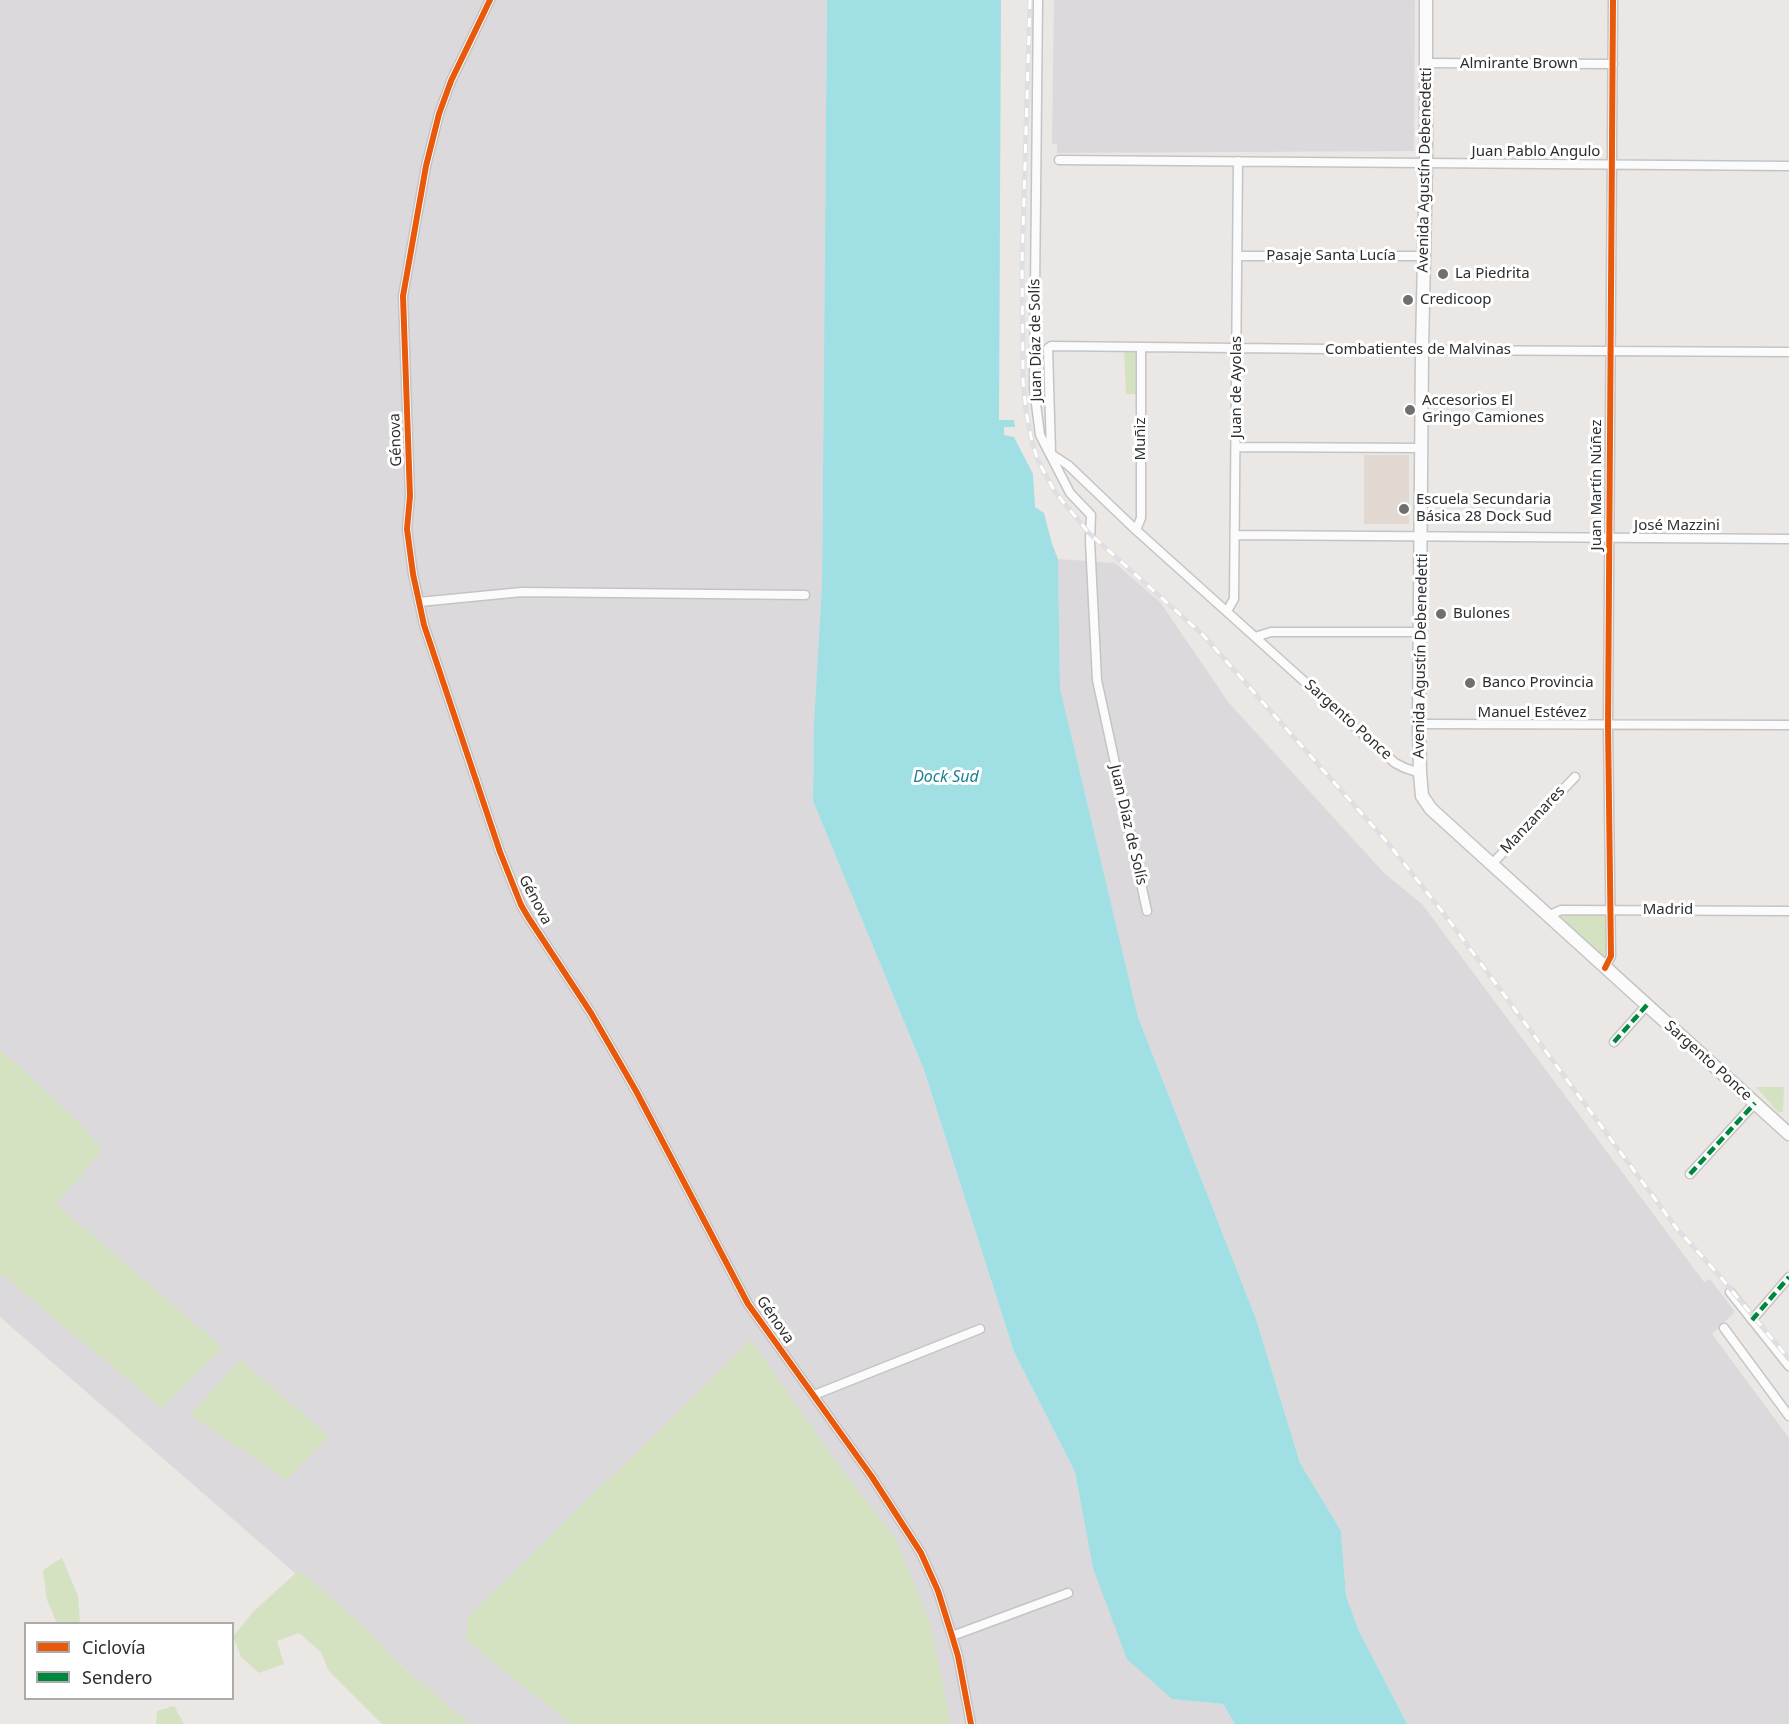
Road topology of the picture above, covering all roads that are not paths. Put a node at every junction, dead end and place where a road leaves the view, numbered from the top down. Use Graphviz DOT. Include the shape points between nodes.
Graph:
graph roads {
  1 [pos="490,0"];
  2 [pos="1038,0"];
  3 [pos="1426,0"];
  4 [pos="1613,0"];
  5 [pos="1426,63"];
  6 [pos="1613,64"];
  7 [pos="1059,160"];
  8 [pos="1238,161"];
  9 [pos="1426,164"];
  10 [pos="1612,164"];
  11 [pos="1789,166"];
  12 [pos="1237,256"];
  13 [pos="1424,256"];
  14 [pos="1141,347"];
  15 [pos="1237,349"];
  16 [pos="1422,350"];
  17 [pos="1610,350"];
  18 [pos="1789,352"];
  19 [pos="1237,447"];
  20 [pos="1422,448"];
  21 [pos="1051,453"];
  22 [pos="1136,530"];
  23 [pos="1235,535"];
  24 [pos="1422,536"];
  25 [pos="1609,538"];
  26 [pos="1789,539"];
  27 [pos="805,595"];
  28 [pos="419,602"];
  29 [pos="1227,610"];
  30 [pos="1421,632"];
  31 [pos="1255,637"];
  32 [pos="1419,724"];
  33 [pos="1608,725"];
  34 [pos="1789,725"];
  35 [pos="1419,773"];
  36 [pos="1575,777"];
  37 [pos="1492,864"];
  38 [pos="1609,910"];
  39 [pos="1789,910"];
  40 [pos="1147,911"];
  41 [pos="1548,916"];
  42 [pos="1605,968"];
  43 [pos="1647,1005"];
  44 [pos="1614,1042"];
  45 [pos="1755,1103"];
  46 [pos="1789,1134"];
  47 [pos="1690,1174"];
  48 [pos="1789,1277"];
  49 [pos="1730,1292"];
  50 [pos="1752,1320"];
  51 [pos="1724,1328"];
  52 [pos="980,1329"];
  53 [pos="1789,1366"];
  54 [pos="814,1395"];
  55 [pos="1789,1416"];
  56 [pos="1068,1593"];
  57 [pos="952,1636"];
  58 [pos="971,1724"];
  1 -- 28 [label="street, Génova" via="439,114 403,296 410,496 407,529"];
  2 -- 21 [label="street, Juan Díaz de Solís" via="1034,388 1040,435"];
  3 -- 5 [label="main road, Avenida Agustín Debenedetti"];
  4 -- 6 [label="street, Juan Martín Núñez"];
  5 -- 6 [label="street, Almirante Brown"];
  5 -- 9 [label="main road, Avenida Agustín Debenedetti"];
  6 -- 10 [label="street, Juan Martín Núñez"];
  7 -- 8 [label="street, Juan Pablo Angulo"];
  8 -- 9 [label="street, Juan Pablo Angulo"];
  8 -- 12 [label="street, Juan de Ayolas"];
  9 -- 10 [label="street, Juan Pablo Angulo"];
  9 -- 13 [label="main road, Avenida Agustín Debenedetti"];
  10 -- 11 [label="street, Juan Pablo Angulo"];
  10 -- 17 [label="street, Juan Martín Núñez"];
  12 -- 13 [label="street, Pasaje Santa Lucía"];
  12 -- 15 [label="street, Juan de Ayolas"];
  13 -- 16 [label="main road, Avenida Agustín Debenedetti"];
  14 -- 15 [label="street, Combatientes de Malvinas"];
  14 -- 21 [label="street, Combatientes de Malvinas" via="1048,348"];
  14 -- 22 [label="street, Muñiz" via="1141,518"];
  15 -- 16 [label="street, Combatientes de Malvinas"];
  15 -- 19 [label="street, Juan de Ayolas"];
  16 -- 17 [label="street, Combatientes de Malvinas"];
  16 -- 20 [label="main road, Avenida Agustín Debenedetti"];
  17 -- 18 [label="street, Combatientes de Malvinas"];
  17 -- 25 [label="street, Juan Martín Núñez"];
  19 -- 20 [label="street"];
  19 -- 23 [label="street, Juan de Ayolas"];
  20 -- 24 [label="main road, Avenida Agustín Debenedetti"];
  21 -- 22 [label="street, Sargento Ponce"];
  21 -- 40 [label="street, Juan Díaz de Solís" via="1070,493 1091,515 1097,681"];
  22 -- 29 [label="street, Sargento Ponce"];
  23 -- 24 [label="street, José Mazzini"];
  23 -- 29 [label="street, Juan de Ayolas" via="1234,599"];
  24 -- 25 [label="street, José Mazzini"];
  24 -- 30 [label="main road, Avenida Agustín Debenedetti"];
  25 -- 26 [label="street, José Mazzini"];
  25 -- 33 [label="street, Juan Martín Núñez"];
  27 -- 28 [label="street" via="522,592"];
  28 -- 54 [label="street, Génova" via="521,905 636,1091 748,1304"];
  29 -- 31 [label="street, Sargento Ponce"];
  30 -- 31 [label="street" via="1271,632"];
  30 -- 32 [label="main road, Avenida Agustín Debenedetti"];
  31 -- 35 [label="street, Sargento Ponce" via="1395,763"];
  32 -- 33 [label="street, Manuel Estévez"];
  32 -- 35 [label="main road, Avenida Agustín Debenedetti"];
  33 -- 34 [label="street, Manuel Estévez"];
  33 -- 38 [label="street, Juan Martín Núñez"];
  35 -- 37 [label="main road, Sargento Ponce" via="1422,796 1431,809"];
  36 -- 37 [label="street, Manzanares"];
  37 -- 41 [label="main road, Sargento Ponce"];
  38 -- 39 [label="street, Madrid"];
  38 -- 41 [label="street, Madrid" via="1561,910"];
  38 -- 42 [label="street, Juan Martín Núñez" via="1611,956"];
  41 -- 42 [label="main road, Sargento Ponce"];
  42 -- 43 [label="main road, Sargento Ponce"];
  43 -- 44 [label="street"];
  43 -- 45 [label="main road, Sargento Ponce"];
  45 -- 46 [label="main road, Sargento Ponce"];
  45 -- 47 [label="street"];
  48 -- 50 [label="street"];
  49 -- 50 [label="street"];
  50 -- 53 [label="street"];
  51 -- 55 [label="street"];
  52 -- 54 [label="street"];
  54 -- 57 [label="street, Génova" via="921,1553"];
  56 -- 57 [label="street"];
  57 -- 58 [label="street, Génova"];
}
